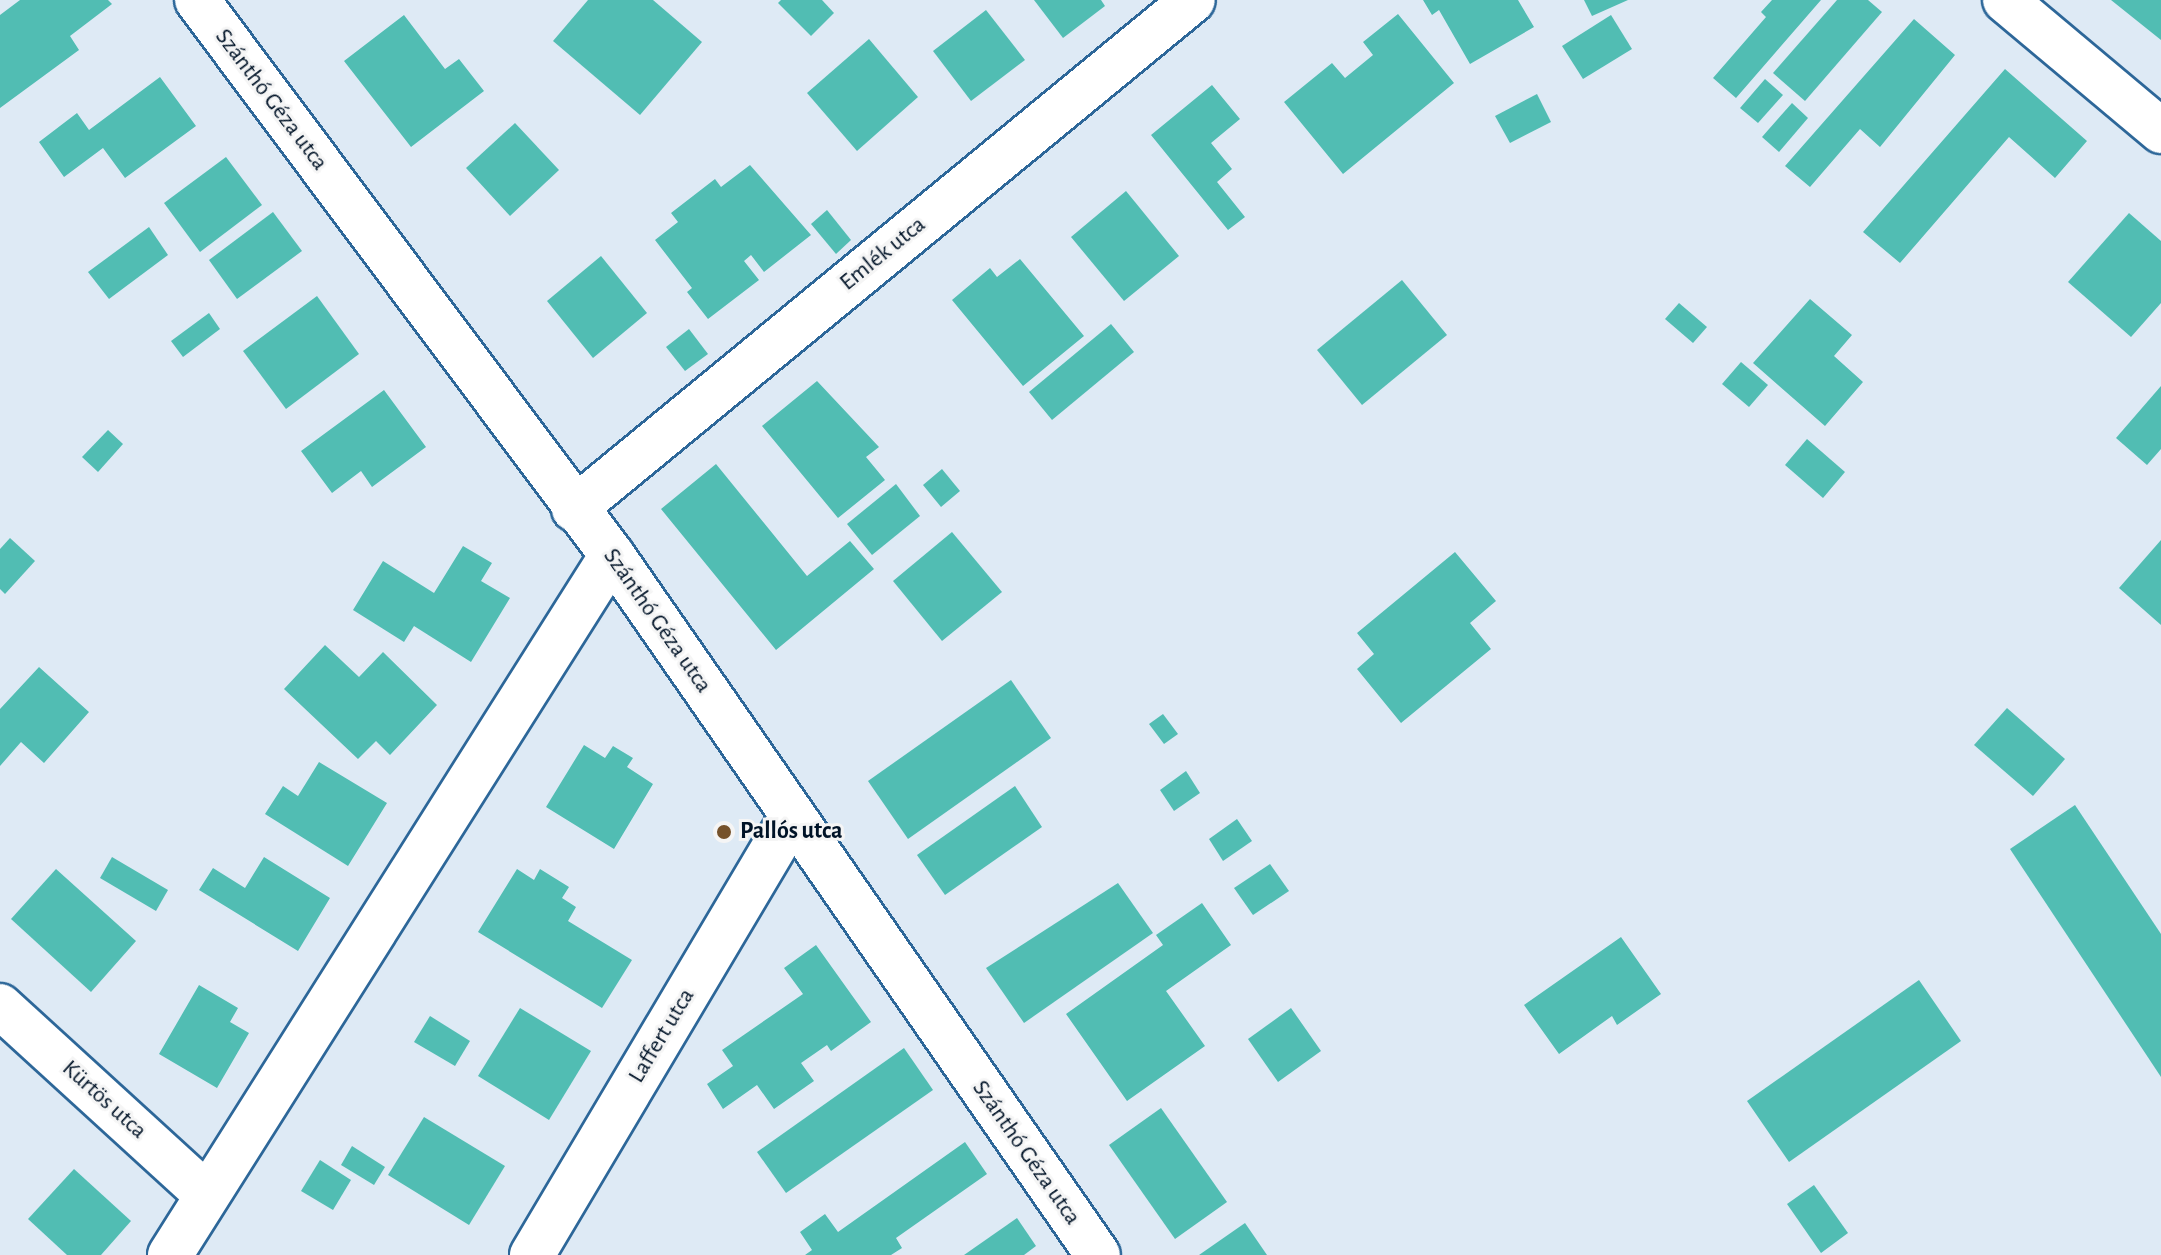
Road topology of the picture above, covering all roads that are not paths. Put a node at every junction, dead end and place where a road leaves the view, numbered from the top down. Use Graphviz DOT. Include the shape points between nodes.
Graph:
graph roads {
  1 [pos="197,0"];
  2 [pos="1193,0"];
  3 [pos="2005,0"];
  4 [pos="2161,131"];
  5 [pos="574,509"];
  6 [pos="612,555"];
  7 [pos="792,817"];
  8 [pos="0,1006"];
  9 [pos="207,1195"];
  10 [pos="170,1255"];
  11 [pos="532,1255"];
  12 [pos="1098,1255"];
  1 -- 5 [label="street, Szánthó Géza utca"];
  2 -- 5 [label="street, Emlék utca"];
  3 -- 4 [label="street"];
  5 -- 6 [label="street, Szánthó Géza utca"];
  6 -- 7 [label="street, Szánthó Géza utca"];
  6 -- 9 [label="street"];
  7 -- 11 [label="street, Laffert utca"];
  7 -- 12 [label="street, Szánthó Géza utca"];
  8 -- 9 [label="street, Kürtös utca"];
  9 -- 10 [label="street"];
}
